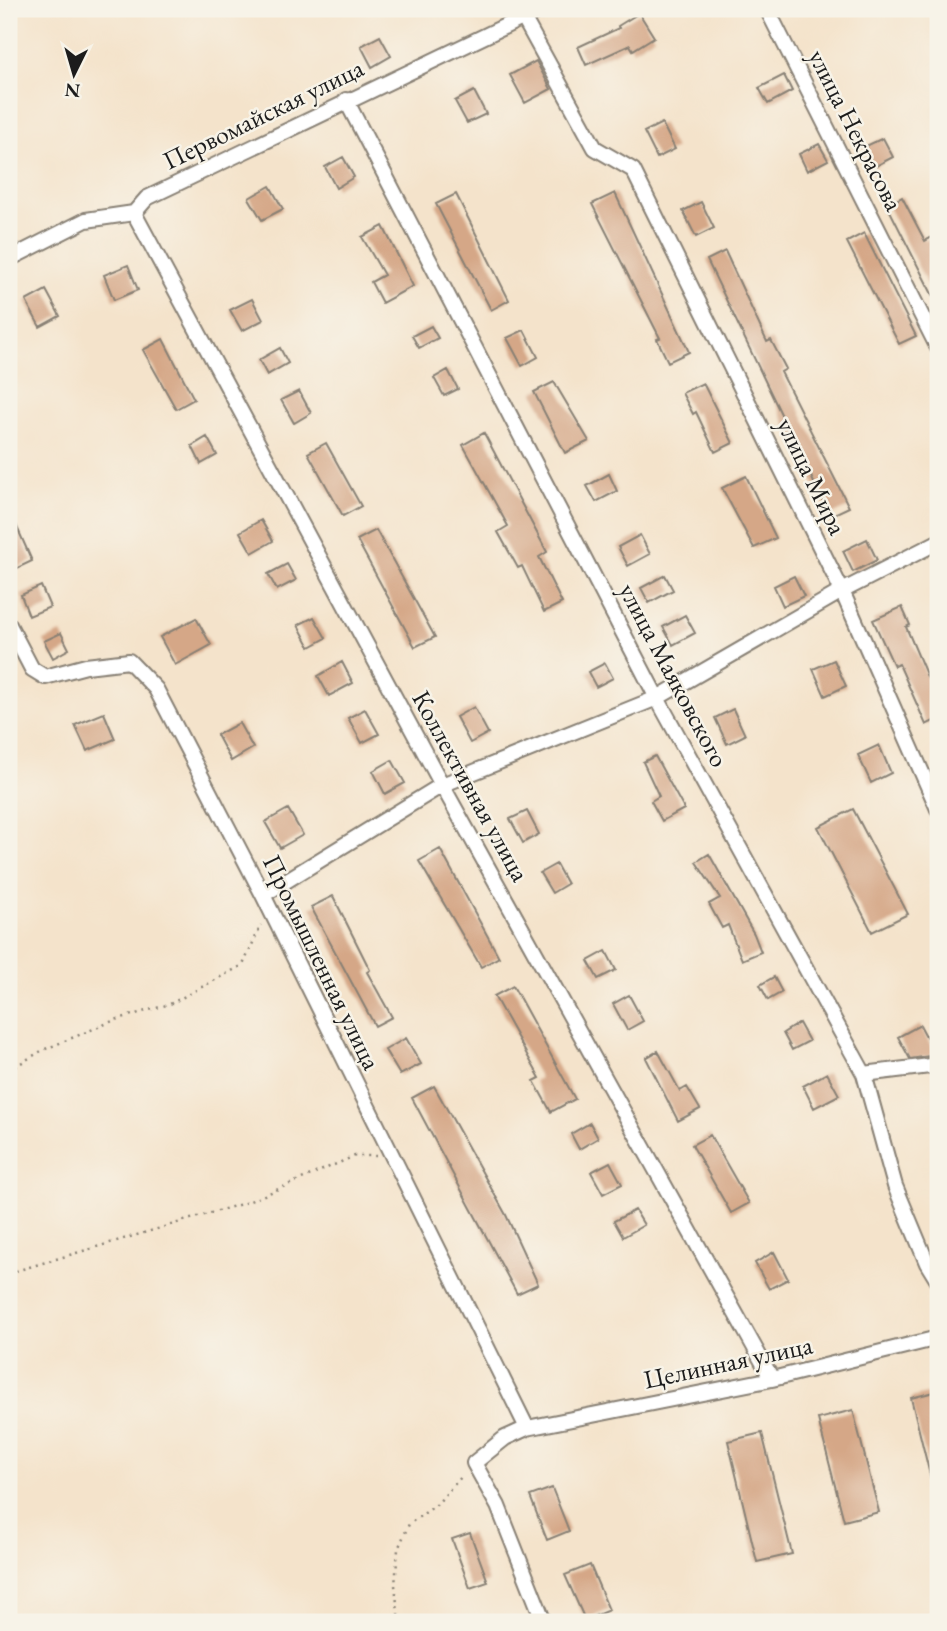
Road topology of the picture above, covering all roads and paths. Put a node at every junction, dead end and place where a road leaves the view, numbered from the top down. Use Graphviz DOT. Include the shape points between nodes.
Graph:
graph roads {
  1 [pos="541,9"];
  2 [pos="767,9"];
  3 [pos="523,17"];
  4 [pos="346,100"];
  5 [pos="134,213"];
  6 [pos="9,259"];
  7 [pos="938,348"];
  8 [pos="938,542"];
  9 [pos="842,591"];
  10 [pos="9,625"];
  11 [pos="657,698"];
  12 [pos="442,785"];
  13 [pos="938,809"];
  14 [pos="263,895"];
  15 [pos="272,915"];
  16 [pos="938,1065"];
  17 [pos="9,1070"];
  18 [pos="864,1074"];
  19 [pos="390,1157"];
  20 [pos="9,1273"];
  21 [pos="938,1281"];
  22 [pos="938,1338"];
  23 [pos="772,1379"];
  24 [pos="527,1428"];
  25 [pos="474,1463"];
  26 [pos="400,1622"];
  27 [pos="544,1622"];
  1 -- 3 [label="street, Первомайская улица"];
  2 -- 7 [label="street, улица Некрасова"];
  3 -- 4 [label="street, Первомайская улица"];
  3 -- 9 [label="street, улица Мира" via="595,148 633,170"];
  4 -- 5 [label="street, Первомайская улица" via="147,198"];
  4 -- 11 [label="street, улица Маяковского"];
  5 -- 6 [label="street" via="86,220"];
  5 -- 12 [label="street, Коллективная улица"];
  8 -- 9 [label="street"];
  9 -- 11 [label="street"];
  9 -- 13 [label="street, улица Мира"];
  10 -- 14 [label="street, Промышленная улица" via="32,669 45,677 129,661 156,689"];
  11 -- 12 [label="street"];
  11 -- 18 [label="street, улица Маяковского"];
  12 -- 14 [label="street"];
  12 -- 23 [label="street, Коллективная улица"];
  14 -- 15 [label="street, Промышленная улица"];
  15 -- 17 [label="path" via="258,928 243,965 170,1004 115,1020 43,1050"];
  15 -- 19 [label="street, Промышленная улица"];
  16 -- 18 [label="street"];
  18 -- 21 [label="street, улица Маяковского" via="895,1186"];
  19 -- 20 [label="path" via="355,1156 248,1202"];
  19 -- 24 [label="street, Промышленная улица"];
  22 -- 23 [label="street, Целинная улица"];
  23 -- 24 [label="street, Целинная улица"];
  24 -- 25 [label="street, Целинная улица" via="505,1438"];
  25 -- 26 [label="path" via="436,1505 409,1524 398,1549 395,1585"];
  25 -- 27 [label="street" via="498,1506"];
}
